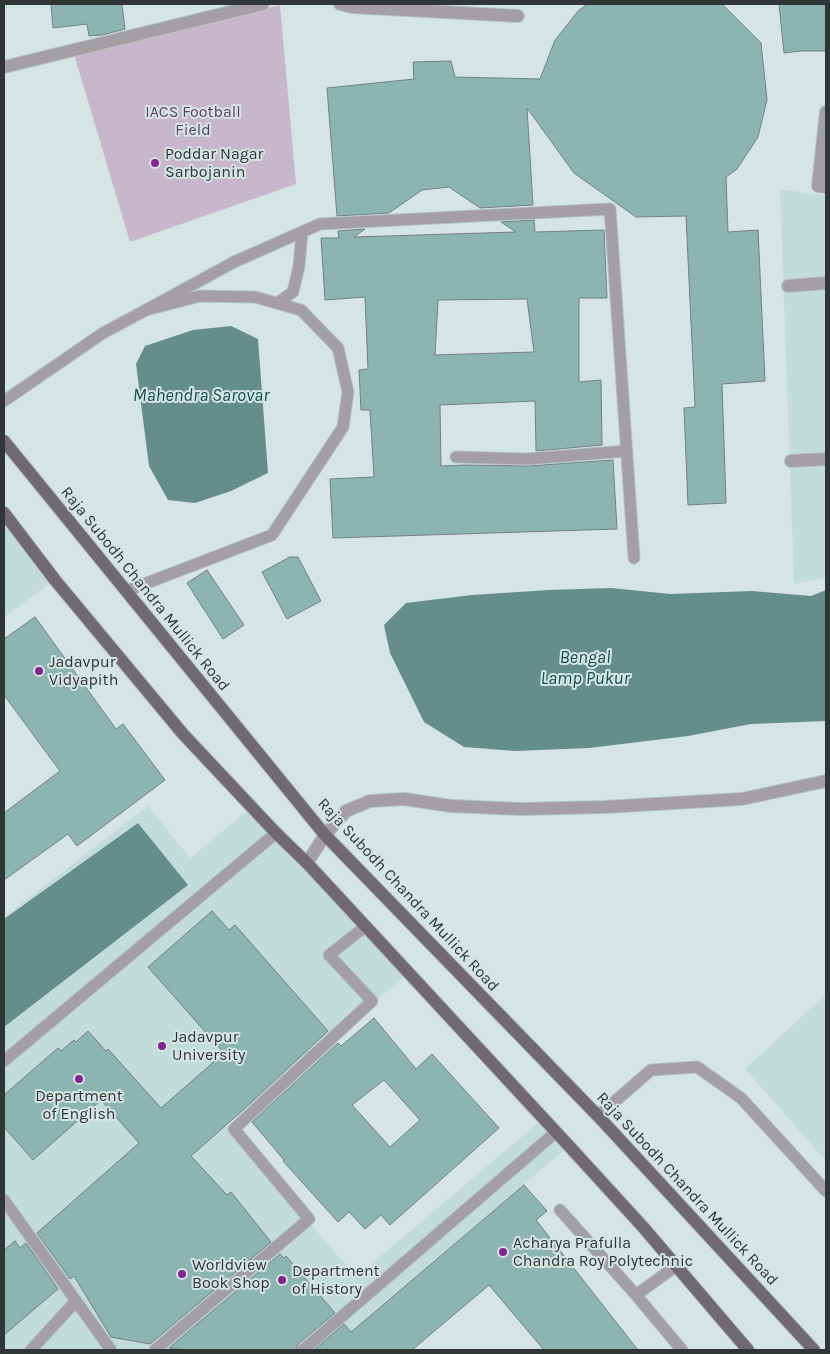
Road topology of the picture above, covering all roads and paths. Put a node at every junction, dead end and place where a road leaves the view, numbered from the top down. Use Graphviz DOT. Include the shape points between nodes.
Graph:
graph roads {
  1 [pos="263,4"];
  2 [pos="340,4"];
  3 [pos="518,16"];
  4 [pos="4,67"];
  5 [pos="826,112"];
  6 [pos="826,187"];
  7 [pos="302,232"];
  8 [pos="826,283"];
  9 [pos="788,286"];
  10 [pos="278,303"];
  11 [pos="146,310"];
  12 [pos="4,402"];
  13 [pos="4,441"];
  14 [pos="627,451"];
  15 [pos="456,458"];
  16 [pos="826,459"];
  17 [pos="791,461"];
  18 [pos="4,514"];
  19 [pos="634,558"];
  20 [pos="126,590"];
  21 [pos="826,781"];
  22 [pos="276,833"];
  23 [pos="325,835"];
  24 [pos="307,863"];
  25 [pos="366,926"];
  26 [pos="4,1061"];
  27 [pos="598,1116"];
  28 [pos="556,1132"];
  29 [pos="826,1191"];
  30 [pos="4,1200"];
  31 [pos="560,1210"];
  32 [pos="676,1266"];
  33 [pos="636,1295"];
  34 [pos="76,1301"];
  35 [pos="31,1350"];
  36 [pos="111,1350"];
  37 [pos="155,1350"];
  38 [pos="303,1350"];
  39 [pos="682,1350"];
  40 [pos="748,1350"];
  41 [pos="814,1350"];
  1 -- 4 [label="street"];
  2 -- 3 [label="street"];
  5 -- 6 [label="street" via="818,186"];
  7 -- 10 [label="lane" via="293,292"];
  7 -- 11 [label="lane" via="234,262"];
  7 -- 14 [label="lane" via="320,224 610,209"];
  8 -- 9 [label="street"];
  10 -- 11 [label="lane" via="255,297 200,296"];
  10 -- 20 [label="lane" via="301,310 338,348 348,392 342,426 272,535"];
  11 -- 12 [label="lane" via="103,333"];
  13 -- 20 [label="main road, Raja Subodh Chandra Mullick Road"];
  14 -- 15 [label="lane" via="527,459"];
  14 -- 19 [label="lane"];
  16 -- 17 [label="street"];
  18 -- 22 [label="main road" via="183,734"];
  20 -- 23 [label="main road, Raja Subodh Chandra Mullick Road"];
  21 -- 23 [label="street" via="742,799 605,807 520,809 452,806 404,799 370,801 346,811"];
  22 -- 24 [label="main road"];
  22 -- 26 [label="lane"];
  23 -- 24 [label="street"];
  23 -- 27 [label="main road, Raja Subodh Chandra Mullick Road"];
  24 -- 25 [label="main road"];
  25 -- 28 [label="main road"];
  25 -- 37 [label="lane" via="330,955 372,1001 234,1129 309,1219"];
  27 -- 29 [label="lane" via="651,1070 697,1066 742,1098"];
  27 -- 41 [label="main road, Raja Subodh Chandra Mullick Road"];
  28 -- 32 [label="main road"];
  28 -- 38 [label="lane"];
  30 -- 34 [label="lane"];
  31 -- 33 [label="lane"];
  32 -- 33 [label="lane"];
  32 -- 40 [label="main road"];
  33 -- 39 [label="lane"];
  34 -- 35 [label="lane"];
  34 -- 36 [label="lane"];
}
